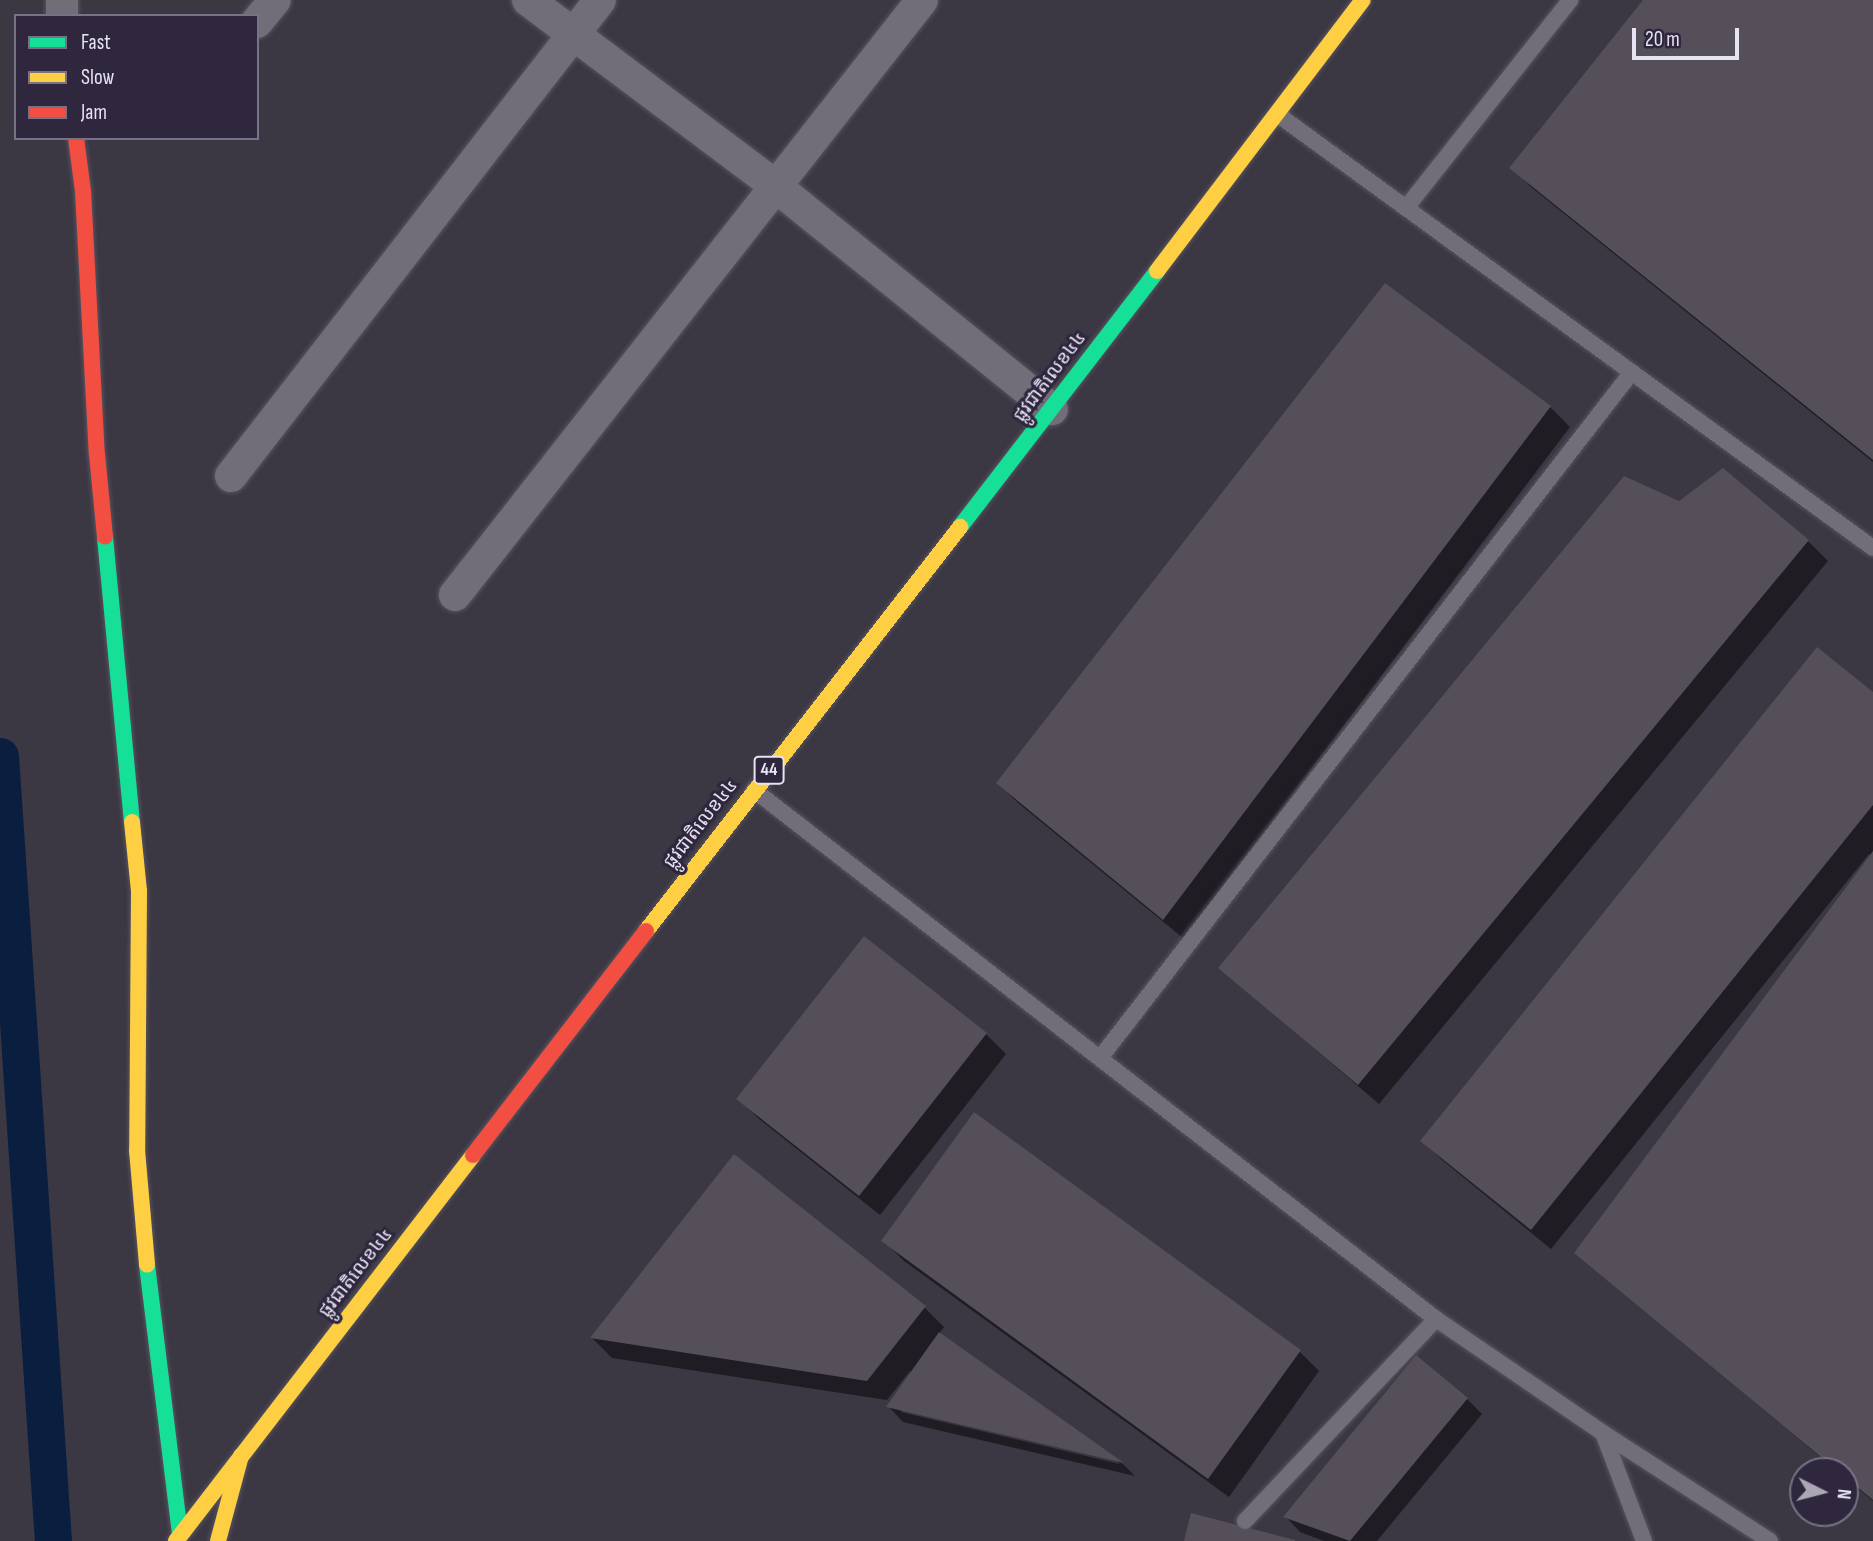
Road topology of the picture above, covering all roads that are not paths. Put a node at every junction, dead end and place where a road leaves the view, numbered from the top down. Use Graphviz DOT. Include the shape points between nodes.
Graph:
graph roads {
  1 [pos="275,0"];
  2 [pos="528,0"];
  3 [pos="600,0"];
  4 [pos="922,0"];
  5 [pos="1363,0"];
  6 [pos="1570,0"];
  7 [pos="259,20"];
  8 [pos="573,35"];
  9 [pos="1275,113"];
  10 [pos="76,140"];
  11 [pos="774,185"];
  12 [pos="1406,208"];
  13 [pos="1632,372"];
  14 [pos="1052,409"];
  15 [pos="231,476"];
  16 [pos="1873,548"];
  17 [pos="455,595"];
  18 [pos="754,790"];
  19 [pos="1100,1058"];
  20 [pos="1436,1319"];
  21 [pos="1603,1433"];
  22 [pos="241,1456"];
  23 [pos="1245,1521"];
  24 [pos="178,1538"];
  25 [pos="218,1541"];
  26 [pos="1644,1541"];
  27 [pos="1770,1541"];
  1 -- 7 [label="street"];
  2 -- 8 [label="street"];
  3 -- 8 [label="street"];
  4 -- 11 [label="street"];
  5 -- 9 [label="main road, ផ្លូវជាតិលេខ៤៤ / 44"];
  6 -- 12 [label="lane"];
  8 -- 11 [label="street"];
  8 -- 15 [label="street"];
  9 -- 12 [label="lane"];
  9 -- 14 [label="main road, ផ្លូវជាតិលេខ៤៤ / 44"];
  10 -- 24 [label="main road" via="97,454 139,891 137,1150"];
  11 -- 14 [label="street"];
  11 -- 17 [label="street"];
  12 -- 13 [label="lane"];
  13 -- 16 [label="lane"];
  13 -- 19 [label="lane"];
  14 -- 18 [label="main road, ផ្លូវជាតិលេខ៤៤ / 44"];
  18 -- 19 [label="lane"];
  18 -- 22 [label="main road, ផ្លូវជាតិលេខ៤៤ / 44"];
  19 -- 20 [label="lane"];
  20 -- 21 [label="lane"];
  20 -- 23 [label="lane"];
  21 -- 26 [label="lane"];
  21 -- 27 [label="lane"];
  22 -- 24 [label="main road, ផ្លូវជាតិលេខ៤៤ / 44"];
  22 -- 25 [label="main road"];
}
